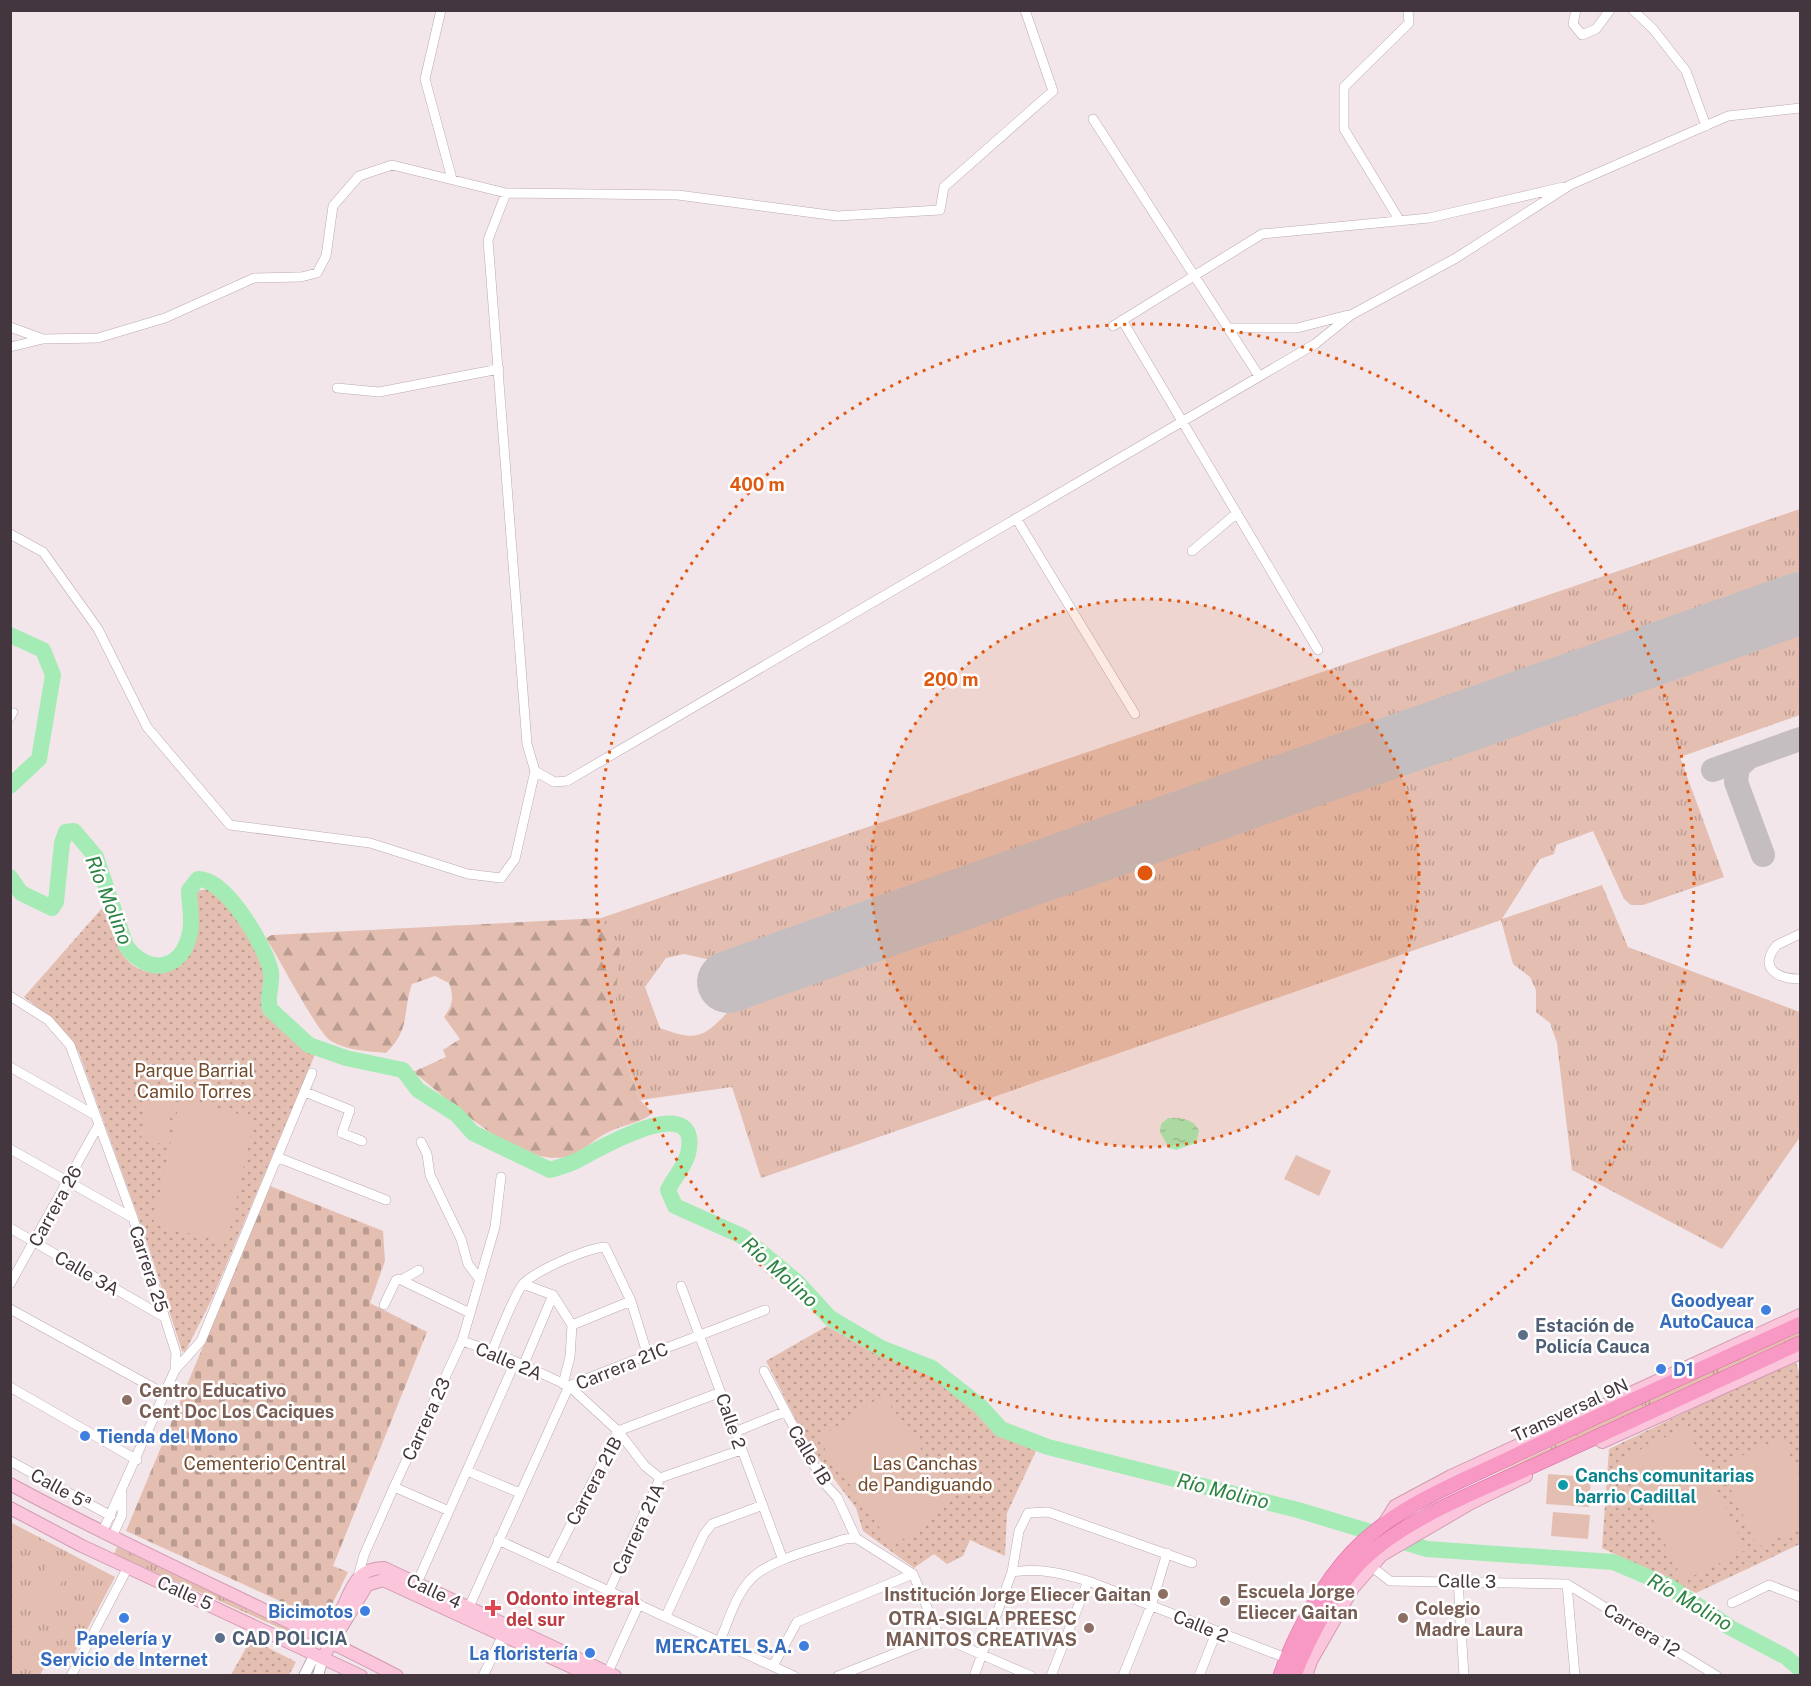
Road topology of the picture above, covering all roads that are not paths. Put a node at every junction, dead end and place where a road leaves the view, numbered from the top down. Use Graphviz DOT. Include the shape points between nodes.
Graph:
graph roads {
  1 [pos="441,10"];
  2 [pos="1026,10"];
  3 [pos="1408,10"];
  4 [pos="1576,10"];
  5 [pos="1610,10"];
  6 [pos="1633,10"];
  7 [pos="1800,108"];
  8 [pos="1093,119"];
  9 [pos="1706,126"];
  10 [pos="452,179"];
  11 [pos="1570,185"];
  12 [pos="506,193"];
  13 [pos="1400,221"];
  14 [pos="1194,275"];
  15 [pos="1351,315"];
  16 [pos="1122,320"];
  17 [pos="1113,326"];
  18 [pos="10,327"];
  19 [pos="1229,328"];
  20 [pos="43,339"];
  21 [pos="10,347"];
  22 [pos="499,369"];
  23 [pos="1259,376"];
  24 [pos="337,388"];
  25 [pos="1183,421"];
  26 [pos="1237,513"];
  27 [pos="1016,518"];
  28 [pos="10,534"];
  29 [pos="1192,551"];
  30 [pos="1318,650"];
  31 [pos="1135,714"];
  32 [pos="535,771"];
  33 [pos="1800,934"];
  34 [pos="1800,979"];
  35 [pos="10,996"];
  36 [pos="10,1067"];
  37 [pos="312,1074"];
  38 [pos="305,1092"];
  39 [pos="95,1115"];
  40 [pos="98,1126"];
  41 [pos="362,1141"];
  42 [pos="422,1142"];
  43 [pos="10,1149"];
  44 [pos="279,1158"];
  45 [pos="501,1177"];
  46 [pos="69,1182"];
  47 [pos="386,1200"];
  48 [pos="133,1218"];
  49 [pos="10,1228"];
  50 [pos="34,1242"];
  51 [pos="419,1269"];
  52 [pos="403,1279"];
  53 [pos="480,1280"];
  54 [pos="10,1284"];
  55 [pos="523,1284"];
  56 [pos="681,1286"];
  57 [pos="553,1295"];
  58 [pos="631,1301"];
  59 [pos="384,1305"];
  60 [pos="10,1309"];
  61 [pos="765,1310"];
  62 [pos="470,1313"];
  63 [pos="1800,1315"];
  64 [pos="164,1317"];
  65 [pos="1800,1324"];
  66 [pos="572,1325"];
  67 [pos="700,1336"];
  68 [pos="462,1341"];
  69 [pos="1800,1343"];
  70 [pos="492,1351"];
  71 [pos="647,1353"];
  72 [pos="1800,1353"];
  73 [pos="519,1364"];
  74 [pos="175,1370"];
  75 [pos="764,1371"];
  76 [pos="566,1385"];
  77 [pos="10,1387"];
  78 [pos="721,1392"];
  79 [pos="163,1393"];
  80 [pos="784,1412"];
  81 [pos="618,1431"];
  82 [pos="735,1432"];
  83 [pos="741,1450"];
  84 [pos="137,1460"];
  85 [pos="10,1461"];
  86 [pos="1539,1470"];
  87 [pos="467,1471"];
  88 [pos="1521,1472"];
  89 [pos="660,1478"];
  90 [pos="10,1484"];
  91 [pos="393,1487"];
  92 [pos="122,1491"];
  93 [pos="29,1493"];
  94 [pos="520,1493"];
  95 [pos="763,1505"];
  96 [pos="15,1511"];
  97 [pos="449,1511"];
  98 [pos="111,1516"];
  99 [pos="1384,1523"];
  100 [pos="107,1535"];
  101 [pos="1403,1535"];
  102 [pos="856,1538"];
  103 [pos="498,1540"];
  104 [pos="82,1546"];
  105 [pos="1380,1551"];
  106 [pos="1167,1553"];
  107 [pos="364,1555"];
  108 [pos="783,1560"];
  109 [pos="1192,1563"];
  110 [pos="551,1564"];
  111 [pos="128,1567"];
  112 [pos="1372,1567"];
  113 [pos="384,1568"];
  114 [pos="1012,1572"];
  115 [pos="913,1574"];
  116 [pos="358,1577"];
  117 [pos="1458,1580"];
  118 [pos="1088,1581"];
  119 [pos="417,1583"];
  120 [pos="1567,1584"];
  121 [pos="609,1591"];
  122 [pos="1800,1597"];
  123 [pos="1732,1603"];
  124 [pos="639,1605"];
  125 [pos="1151,1606"];
  126 [pos="469,1607"];
  127 [pos="276,1616"];
  128 [pos="666,1616"];
  129 [pos="321,1627"];
  130 [pos="1216,1633"];
  131 [pos="503,1635"];
  132 [pos="939,1636"];
  133 [pos="720,1641"];
  134 [pos="334,1642"];
  135 [pos="530,1647"];
  136 [pos="555,1647"];
  137 [pos="982,1654"];
  138 [pos="323,1657"];
  139 [pos="1286,1658"];
  140 [pos="773,1666"];
  141 [pos="611,1674"];
  142 [pos="71,1676"];
  143 [pos="304,1676"];
  144 [pos="318,1676"];
  145 [pos="361,1676"];
  146 [pos="397,1676"];
  147 [pos="483,1676"];
  148 [pos="591,1676"];
  149 [pos="794,1676"];
  150 [pos="838,1676"];
  151 [pos="974,1676"];
  152 [pos="1031,1676"];
  153 [pos="1051,1676"];
  154 [pos="1123,1676"];
  155 [pos="1199,1676"];
  156 [pos="1275,1676"];
  157 [pos="1280,1676"];
  158 [pos="1294,1676"];
  159 [pos="1306,1676"];
  160 [pos="1464,1676"];
  161 [pos="1575,1676"];
  162 [pos="1717,1676"];
  1 -- 10 [label="street" via="425,79"];
  2 -- 12 [label="street" via="1053,91 944,187 940,210 837,216 678,195"];
  3 -- 13 [label="street" via="1409,23 1344,87 1344,129"];
  4 -- 5 [label="street" via="1573,24 1582,35 1596,29"];
  6 -- 9 [label="street" via="1686,71"];
  7 -- 9 [label="street" via="1728,116"];
  8 -- 14 [label="street"];
  9 -- 11 [label="street"];
  10 -- 12 [label="street"];
  10 -- 20 [label="street" via="392,165 359,176 333,206 326,256 317,273 254,278 165,318 98,338"];
  11 -- 13 [label="street" via="1429,218"];
  11 -- 15 [label="street" via="1456,258"];
  12 -- 22 [label="street" via="488,240"];
  13 -- 14 [label="street" via="1262,234"];
  14 -- 16 [label="street"];
  14 -- 19 [label="street"];
  15 -- 19 [label="street" via="1297,328"];
  15 -- 23 [label="street" via="1315,344"];
  16 -- 17 [label="street"];
  16 -- 25 [label="street"];
  18 -- 20 [label="street"];
  19 -- 23 [label="street"];
  20 -- 21 [label="street"];
  22 -- 24 [label="street" via="379,392"];
  22 -- 32 [label="street" via="527,744"];
  23 -- 25 [label="street"];
  25 -- 26 [label="street"];
  25 -- 27 [label="street"];
  26 -- 29 [label="street"];
  26 -- 30 [label="street"];
  27 -- 31 [label="street"];
  27 -- 32 [label="street" via="567,781 554,782"];
  28 -- 32 [label="street" via="43,552 98,629 147,727 230,825 370,843 468,874 501,878 515,859"];
  33 -- 34 [label="street" via="1777,945 1770,962 1781,978"];
  35 -- 39 [label="street, Carrera 25" via="48,1020 70,1045"];
  36 -- 39 [label="street"];
  37 -- 38 [label="street"];
  38 -- 41 [label="street" via="350,1110 342,1133"];
  38 -- 44 [label="street"];
  39 -- 40 [label="street, Carrera 25"];
  40 -- 46 [label="street, Carrera 26"];
  40 -- 48 [label="street, Carrera 25"];
  42 -- 53 [label="street" via="430,1175 461,1239 468,1264"];
  43 -- 46 [label="street"];
  44 -- 47 [label="street"];
  44 -- 74 [label="street" via="201,1341"];
  45 -- 53 [label="street, Carrera 23" via="495,1227"];
  46 -- 48 [label="street"];
  46 -- 50 [label="street, Carrera 26"];
  48 -- 64 [label="street, Carrera 25"];
  49 -- 50 [label="street, Calle 3A"];
  50 -- 54 [label="street, Carrera 26"];
  50 -- 64 [label="street, Calle 3A"];
  51 -- 52 [label="street"];
  52 -- 59 [label="street" via="396,1280"];
  52 -- 62 [label="street"];
  53 -- 62 [label="street, Carrera 23"];
  55 -- 57 [label="street"];
  55 -- 58 [label="street" via="595,1248 605,1247"];
  55 -- 70 [label="street"];
  56 -- 67 [label="street, Calle 2"];
  57 -- 66 [label="street"];
  57 -- 73 [label="street"];
  58 -- 66 [label="street"];
  58 -- 71 [label="street"];
  60 -- 79 [label="street"];
  61 -- 67 [label="street, Carrera 21C"];
  62 -- 68 [label="street, Carrera 23"];
  63 -- 99 [label="main road" via="1450,1476 1395,1506"];
  64 -- 74 [label="street, Carrera 25" via="176,1353"];
  65 -- 99 [label="main road, Transversal 9N" via="1595,1417 1421,1501"];
  66 -- 76 [label="street"];
  67 -- 71 [label="street, Carrera 21C"];
  67 -- 78 [label="street, Calle 2"];
  68 -- 70 [label="street, Calle 2A"];
  68 -- 91 [label="street, Carrera 23"];
  69 -- 88 [label="main road, Transversal 9N"];
  70 -- 73 [label="street, Calle 2A"];
  71 -- 76 [label="street, Carrera 21C"];
  72 -- 86 [label="main road, Transversal 9N"];
  73 -- 76 [label="street, Calle 2A"];
  73 -- 87 [label="street"];
  74 -- 79 [label="street"];
  75 -- 80 [label="street, Calle 1B"];
  76 -- 81 [label="street, Calle 2A"];
  76 -- 94 [label="street, Carrera 21C"];
  77 -- 84 [label="street"];
  78 -- 81 [label="street, Carrera 21B"];
  78 -- 82 [label="street, Calle 2"];
  79 -- 84 [label="street"];
  80 -- 82 [label="street"];
  80 -- 102 [label="street, Calle 1B" via="823,1482 837,1497"];
  81 -- 89 [label="street, Calle 2A" via="645,1466"];
  81 -- 110 [label="street, Carrera 21B"];
  82 -- 83 [label="street, Calle 2"];
  83 -- 89 [label="street, Carrera 21A"];
  83 -- 95 [label="street, Calle 2"];
  84 -- 92 [label="street"];
  85 -- 98 [label="street, Calle 5ª"];
  86 -- 88 [label="main road"];
  86 -- 101 [label="main road, Transversal 9N"];
  87 -- 94 [label="street"];
  87 -- 97 [label="street"];
  88 -- 101 [label="main road, Transversal 9N"];
  89 -- 121 [label="street, Carrera 21A"];
  90 -- 93 [label="main road, Calle 5"];
  91 -- 97 [label="street"];
  91 -- 107 [label="street, Carrera 23"];
  92 -- 98 [label="street"];
  92 -- 100 [label="street" via="122,1515"];
  93 -- 96 [label="main road" via="30,1506"];
  93 -- 100 [label="main road, Calle 5"];
  94 -- 103 [label="street, Carrera 21C"];
  95 -- 108 [label="street, Calle 2"];
  95 -- 128 [label="street" via="712,1524"];
  96 -- 104 [label="main road, Calle 5"];
  97 -- 119 [label="street"];
  98 -- 100 [label="street"];
  99 -- 139 [label="main road, Transversal 9N" via="1332,1577"];
  100 -- 104 [label="main road" via="110,1546 105,1551"];
  100 -- 127 [label="main road, Calle 5"];
  101 -- 105 [label="main road, Transversal 9N"];
  102 -- 108 [label="street"];
  102 -- 115 [label="street"];
  103 -- 110 [label="street"];
  103 -- 126 [label="street, Carrera 21C"];
  104 -- 111 [label="main road, Calle 5"];
  105 -- 112 [label="main road"];
  105 -- 158 [label="main road, Transversal 9N" via="1362,1561 1342,1586"];
  106 -- 109 [label="street"];
  106 -- 114 [label="street" via="1048,1512 1033,1511 1018,1531"];
  106 -- 125 [label="street"];
  107 -- 113 [label="street"];
  107 -- 116 [label="street, Carrera 23"];
  108 -- 133 [label="street" via="745,1585"];
  110 -- 121 [label="street"];
  111 -- 138 [label="main road, Calle 5"];
  111 -- 142 [label="street"];
  112 -- 117 [label="street, Calle 3" via="1390,1581"];
  112 -- 159 [label="main road" via="1353,1587"];
  113 -- 116 [label="main road" via="369,1570"];
  113 -- 119 [label="main road, Calle 4"];
  114 -- 118 [label="street, Calle 2" via="1055,1571"];
  114 -- 137 [label="street"];
  115 -- 132 [label="street"];
  115 -- 140 [label="street" via="797,1622"];
  116 -- 129 [label="main road, Carrera 23" via="337,1618"];
  117 -- 120 [label="street, Calle 3"];
  117 -- 160 [label="street"];
  118 -- 125 [label="street, Calle 2"];
  118 -- 153 [label="street"];
  119 -- 126 [label="main road, Calle 4"];
  120 -- 161 [label="street"];
  120 -- 162 [label="street, Carrera 12"];
  121 -- 124 [label="street"];
  122 -- 123 [label="street" via="1770,1585"];
  124 -- 128 [label="street"];
  124 -- 141 [label="street"];
  125 -- 130 [label="street, Calle 2"];
  125 -- 154 [label="street"];
  126 -- 136 [label="main road, Calle 4"];
  127 -- 129 [label="main road, Calle 5"];
  127 -- 134 [label="main road, Calle 5"];
  128 -- 133 [label="street"];
  130 -- 139 [label="street, Calle 2"];
  130 -- 155 [label="street"];
  131 -- 134 [label="main road, Calle 4" via="376,1580 363,1591"];
  131 -- 135 [label="main road, Calle 4"];
  131 -- 147 [label="street"];
  132 -- 137 [label="street"];
  132 -- 150 [label="street"];
  133 -- 140 [label="street"];
  134 -- 138 [label="main road"];
  134 -- 146 [label="main road, Calle 5"];
  135 -- 136 [label="main road"];
  135 -- 148 [label="main road, Calle 4"];
  136 -- 141 [label="main road, Calle 4"];
  137 -- 151 [label="street"];
  137 -- 152 [label="street"];
  138 -- 143 [label="street" via="312,1660"];
  138 -- 144 [label="street"];
  138 -- 145 [label="main road, Calle 5"];
  139 -- 156 [label="main road" via="1280,1662"];
  139 -- 157 [label="main road, Transversal 9N"];
  140 -- 149 [label="street"];
}
